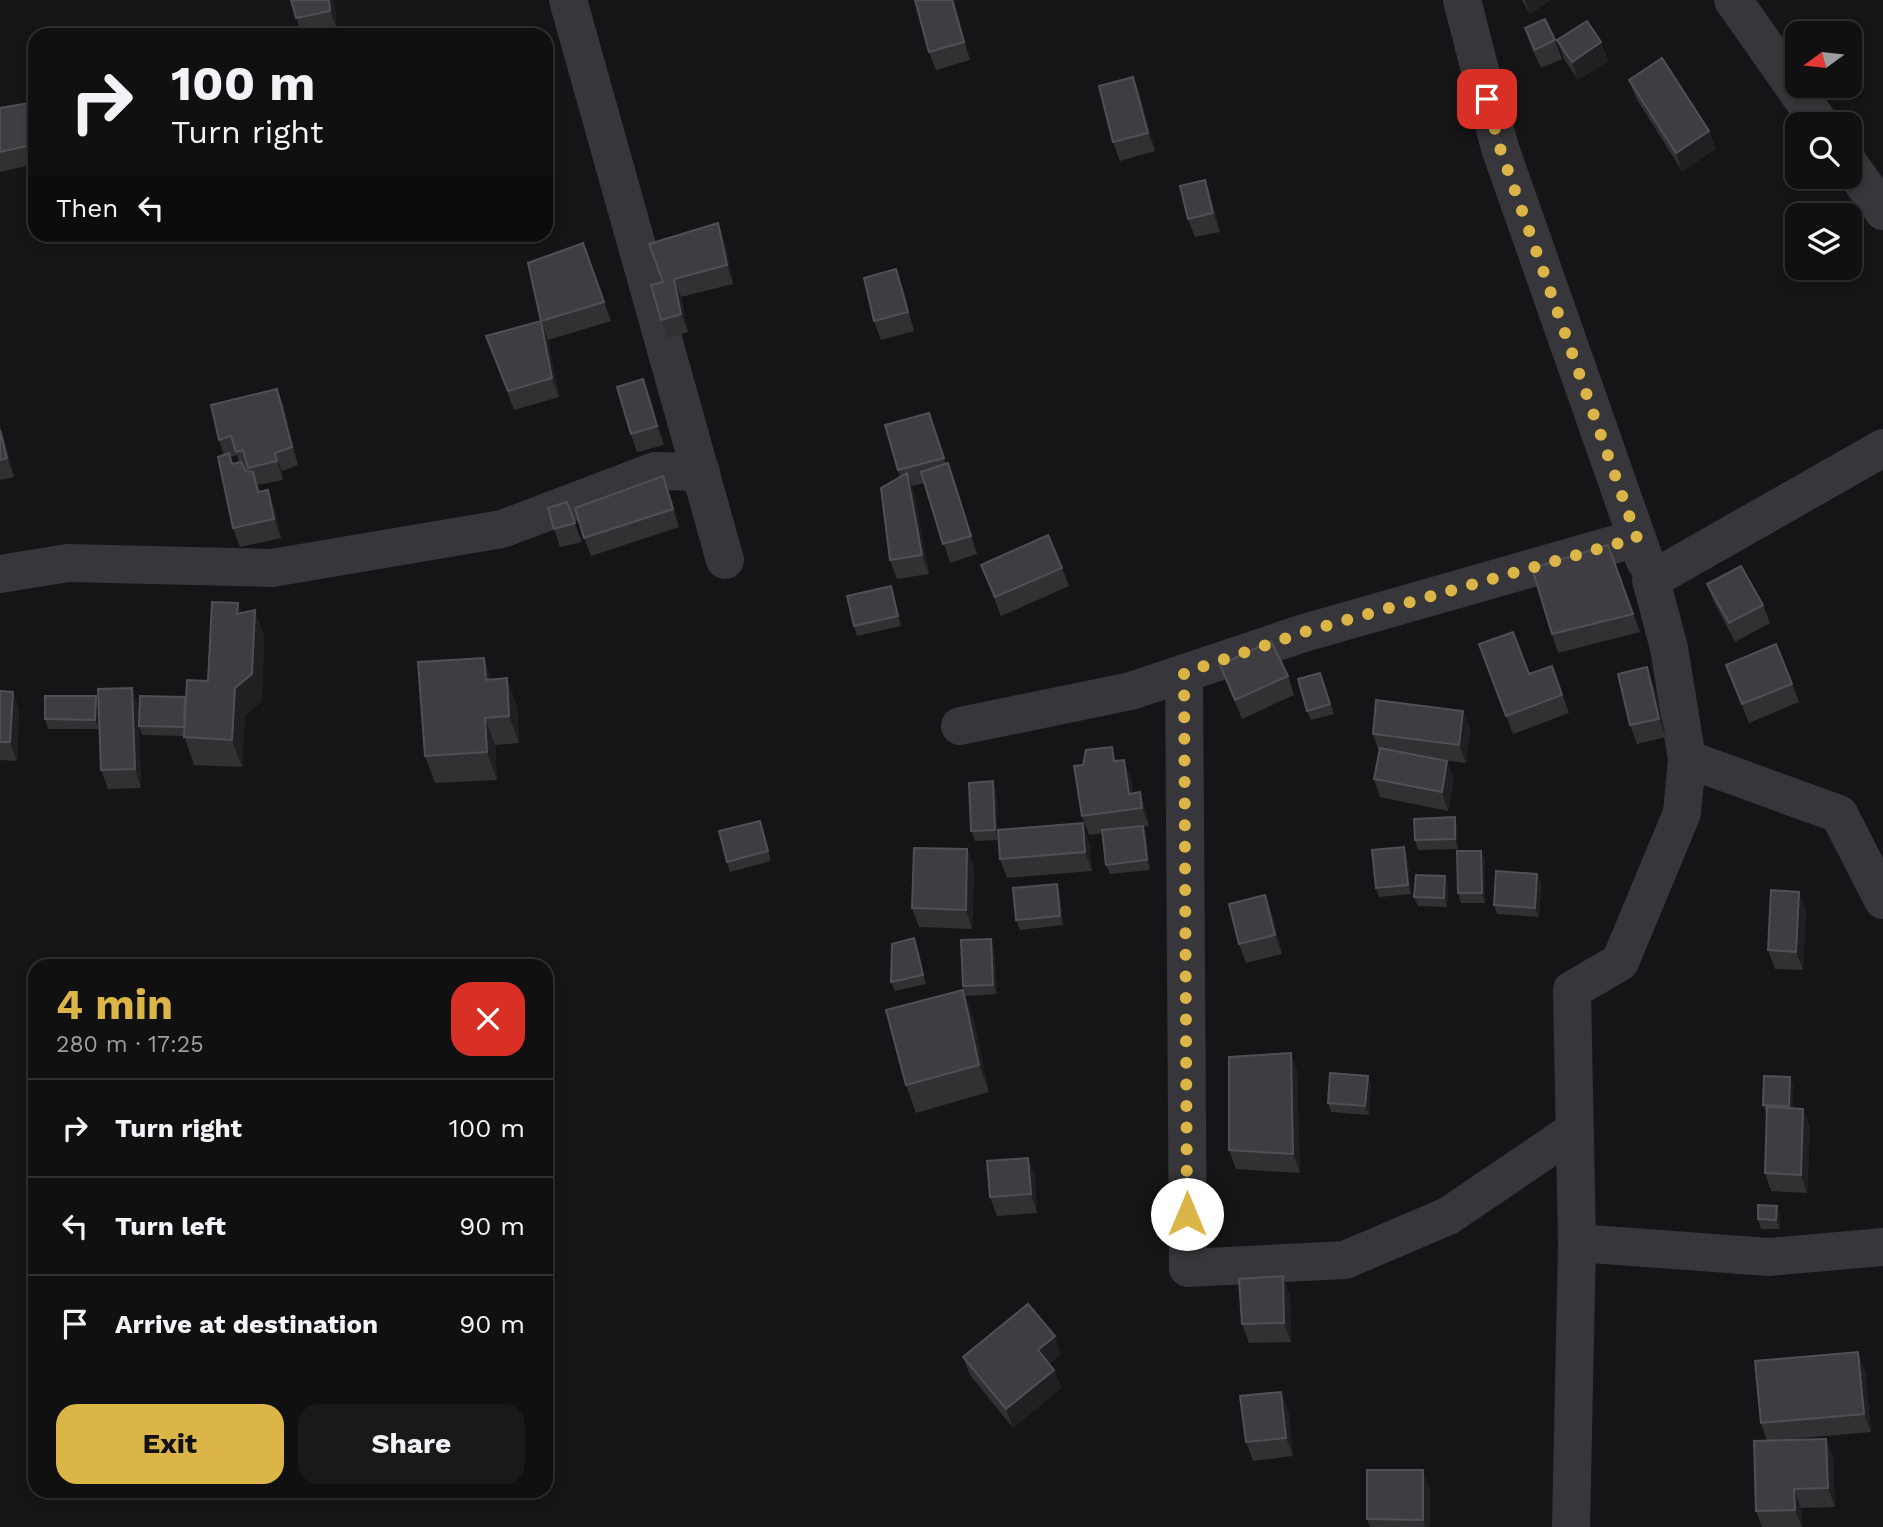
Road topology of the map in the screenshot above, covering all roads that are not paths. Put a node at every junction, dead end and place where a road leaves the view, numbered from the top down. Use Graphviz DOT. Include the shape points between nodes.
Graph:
graph roads {
  1 [pos="568,0"];
  2 [pos="1462,0"];
  3 [pos="1733,0"];
  4 [pos="1812,112"];
  5 [pos="1862,182"];
  6 [pos="1883,212"];
  7 [pos="1883,448"];
  8 [pos="701,472"];
  9 [pos="1637,538"];
  10 [pos="725,560"];
  11 [pos="0,574"];
  12 [pos="1651,580"];
  13 [pos="1184,673"];
  14 [pos="960,726"];
  15 [pos="1687,759"];
  16 [pos="1883,900"];
  17 [pos="1575,1130"];
  18 [pos="1577,1243"];
  19 [pos="1883,1247"];
  20 [pos="1571,1527"];
  1 -- 8 [label="street"];
  2 -- 9 [label="street" via="1500,148"];
  3 -- 4 [label="street"];
  5 -- 6 [label="street"];
  7 -- 12 [label="street"];
  8 -- 10 [label="street"];
  8 -- 11 [label="street" via="655,471 502,529 272,568 68,564"];
  9 -- 12 [label="street"];
  9 -- 13 [label="street" via="1304,632"];
  12 -- 15 [label="street" via="1669,648"];
  13 -- 14 [label="street" via="1131,691"];
  13 -- 17 [label="street" via="1188,1268 1345,1260 1448,1216"];
  15 -- 16 [label="street" via="1839,814"];
  15 -- 17 [label="street" via="1682,813 1620,962 1572,990"];
  17 -- 18 [label="street"];
  18 -- 19 [label="street" via="1769,1257"];
  18 -- 20 [label="street"];
}
